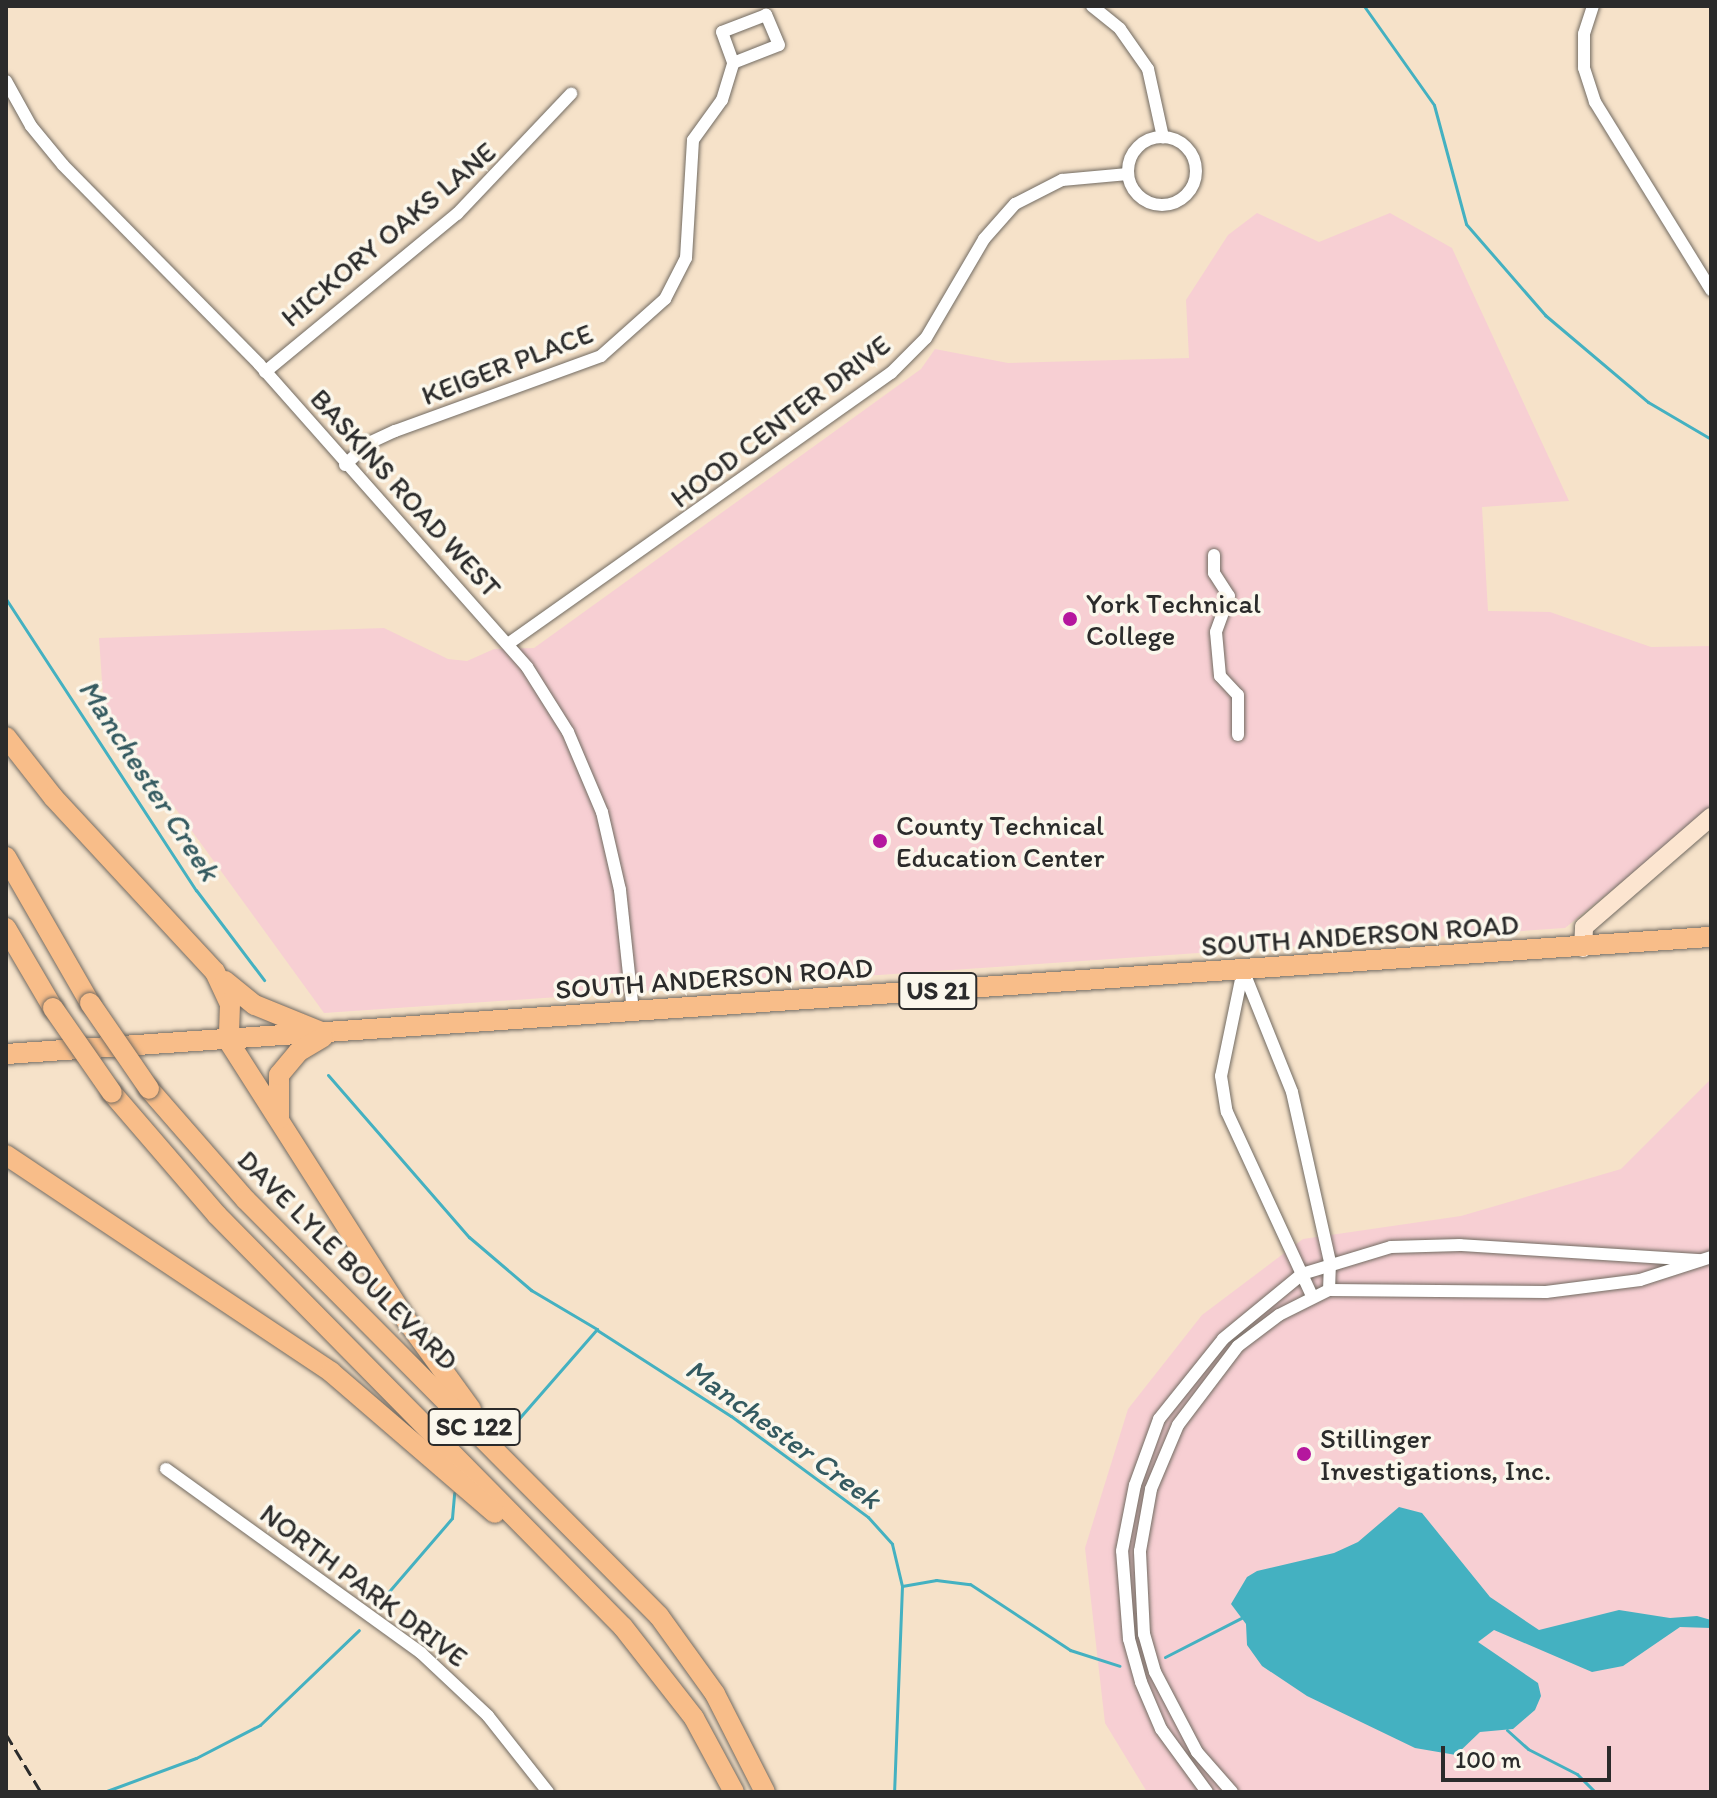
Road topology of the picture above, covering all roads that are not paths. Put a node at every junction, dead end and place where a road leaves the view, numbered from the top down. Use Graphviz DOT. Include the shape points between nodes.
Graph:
graph roads {
  1 [pos="1092,6"];
  2 [pos="1593,6"];
  3 [pos="733,63"];
  4 [pos="6,81"];
  5 [pos="571,94"];
  6 [pos="1163,137"];
  7 [pos="1128,174"];
  8 [pos="1711,261"];
  9 [pos="1698,269"];
  10 [pos="1711,290"];
  11 [pos="265,372"];
  12 [pos="345,465"];
  13 [pos="1214,555"];
  14 [pos="508,644"];
  15 [pos="1238,735"];
  16 [pos="6,737"];
  17 [pos="1711,817"];
  18 [pos="6,857"];
  19 [pos="1614,901"];
  20 [pos="6,928"];
  21 [pos="1711,937"];
  22 [pos="1628,944"];
  23 [pos="1583,948"];
  24 [pos="1243,970"];
  25 [pos="215,972"];
  26 [pos="633,1011"];
  27 [pos="330,1034"];
  28 [pos="229,1042"];
  29 [pos="6,1054"];
  30 [pos="282,1129"];
  31 [pos="6,1155"];
  32 [pos="1705,1259"];
  33 [pos="1330,1262"];
  34 [pos="1302,1274"];
  35 [pos="1329,1290"];
  36 [pos="1312,1296"];
  37 [pos="166,1469"];
  38 [pos="519,1472"];
  39 [pos="623,1627"];
  40 [pos="548,1792"];
  41 [pos="734,1792"];
  42 [pos="765,1792"];
  43 [pos="1207,1792"];
  44 [pos="1232,1792"];
  1 -- 6 [label="street" via="1120,29 1148,69"];
  2 -- 9 [label="street" via="1584,34 1584,68 1595,102"];
  3 -- 3 [label="street, KEIGER PLACE" via="779,45 766,15 722,32"];
  3 -- 12 [label="street, KEIGER PLACE" via="728,89 699,129 689,154 686,258 665,299 601,356 395,431 369,443"];
  4 -- 11 [label="street, BASKINS ROAD WEST" via="31,126 63,165"];
  5 -- 11 [label="street, HICKORY OAKS LANE" via="457,214"];
  6 -- 7 [label="street" via="1142,143"];
  6 -- 7 [label="street" via="1184,144 1195,162 1188,194 1169,205 1146,202"];
  7 -- 14 [label="street, HOOD CENTER DRIVE" via="1062,180 1015,204 984,239 926,338 891,373"];
  8 -- 9 [label="street"];
  9 -- 10 [label="street"];
  11 -- 12 [label="street, BASKINS ROAD WEST"];
  12 -- 14 [label="street, BASKINS ROAD WEST"];
  13 -- 15 [label="street" via="1214,573 1229,596 1216,632 1220,676 1238,695"];
  14 -- 26 [label="street, BASKINS ROAD WEST" via="568,732 602,812 620,890"];
  16 -- 25 [label="main road" via="53,797"];
  17 -- 19 [label="street"];
  18 -- 38 [label="main road, DAVE LYLE BOULEVARD / SC 122, bridge" via="90,1003 149,1089 246,1200"];
  19 -- 22 [label="street" via="1608,928"];
  19 -- 23 [label="street" via="1584,927"];
  20 -- 39 [label="main road, SC 122, bridge" via="112,1093 217,1215"];
  21 -- 22 [label="main road, SOUTH ANDERSON ROAD / US 21"];
  22 -- 23 [label="main road, SOUTH ANDERSON ROAD / US 21"];
  23 -- 24 [label="main road, SOUTH ANDERSON ROAD / US 21"];
  24 -- 26 [label="main road, SOUTH ANDERSON ROAD / US 21"];
  24 -- 33 [label="street" via="1292,1092"];
  24 -- 34 [label="street" via="1221,1076 1227,1112"];
  25 -- 27 [label="main road" via="255,1005"];
  25 -- 28 [label="main road" via="230,1004"];
  26 -- 27 [label="main road, SOUTH ANDERSON ROAD / US 21"];
  27 -- 28 [label="main road, SOUTH ANDERSON ROAD / US 21"];
  27 -- 30 [label="main road" via="298,1052 279,1075 275,1101"];
  28 -- 29 [label="main road, SOUTH ANDERSON ROAD / US 21"];
  28 -- 30 [label="main road"];
  30 -- 38 [label="main road" via="407,1321"];
  31 -- 39 [label="main road" via="352,1388"];
  32 -- 33 [label="street" via="1460,1245 1391,1247"];
  32 -- 35 [label="street" via="1640,1280 1546,1292"];
  33 -- 34 [label="street"];
  33 -- 35 [label="street"];
  34 -- 36 [label="street"];
  34 -- 43 [label="street" via="1223,1339 1159,1419 1135,1485 1122,1551 1126,1625 1141,1682 1161,1729"];
  35 -- 36 [label="street"];
  36 -- 44 [label="street" via="1238,1346 1199,1391 1151,1489 1140,1551 1144,1634 1155,1672 1197,1752"];
  37 -- 40 [label="street, NORTH PARK DRIVE" via="421,1653 488,1716"];
  38 -- 42 [label="main road, DAVE LYLE BOULEVARD / SC 122" via="659,1616 715,1694"];
  39 -- 41 [label="main road, SC 122" via="694,1718"];
}
